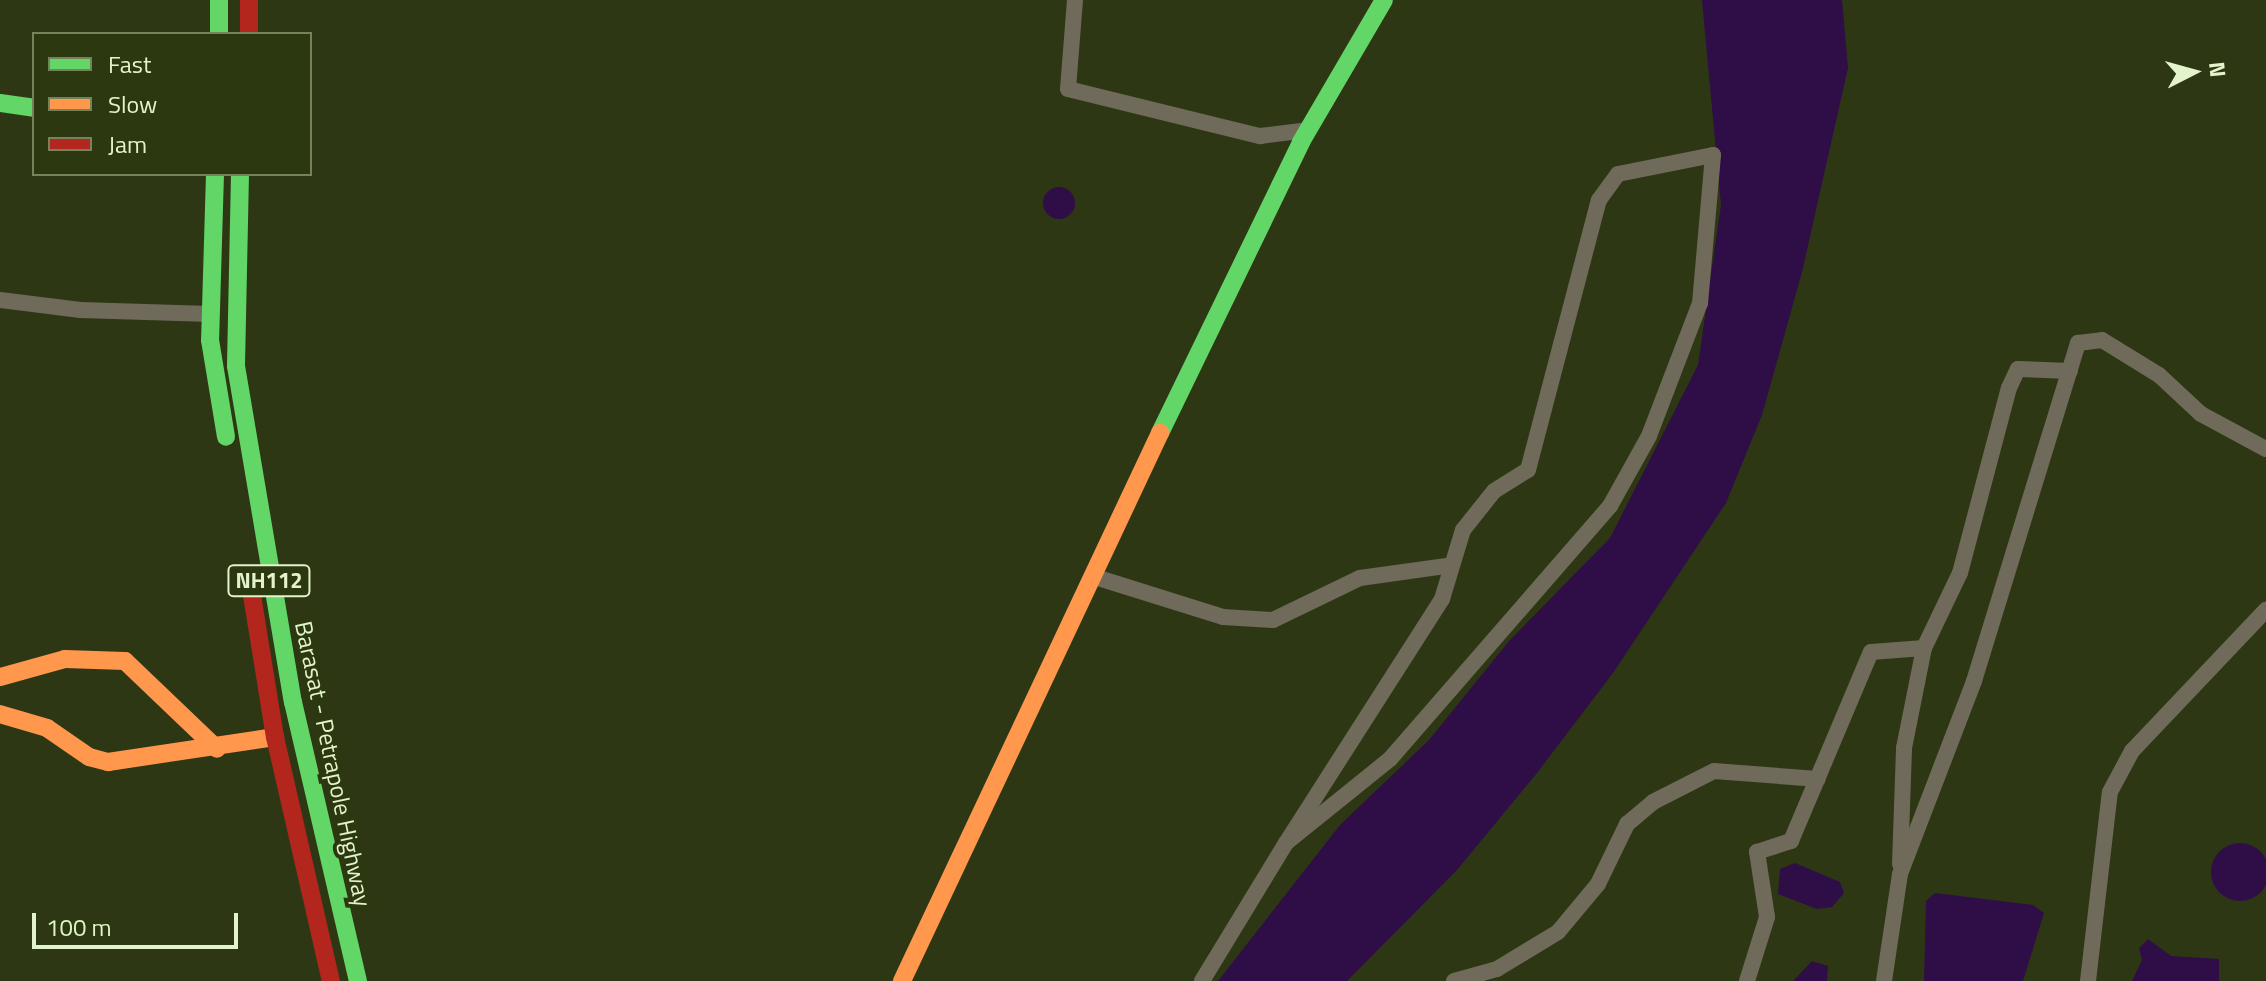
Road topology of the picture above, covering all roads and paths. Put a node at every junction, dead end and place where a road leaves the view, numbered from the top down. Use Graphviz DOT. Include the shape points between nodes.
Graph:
graph roads {
  1 [pos="219,0"];
  2 [pos="249,0"];
  3 [pos="1075,0"];
  4 [pos="1384,0"];
  5 [pos="219,32"];
  6 [pos="249,32"];
  7 [pos="0,103"];
  8 [pos="32,108"];
  9 [pos="1308,130"];
  10 [pos="215,176"];
  11 [pos="240,176"];
  12 [pos="0,300"];
  13 [pos="211,314"];
  14 [pos="2070,371"];
  15 [pos="2266,449"];
  16 [pos="230,462"];
  17 [pos="1452,565"];
  18 [pos="247,569"];
  19 [pos="1092,576"];
  20 [pos="2266,610"];
  21 [pos="1924,648"];
  22 [pos="0,677"];
  23 [pos="0,714"];
  24 [pos="275,737"];
  25 [pos="217,749"];
  26 [pos="1818,779"];
  27 [pos="1286,843"];
  28 [pos="1900,874"];
  29 [pos="331,981"];
  30 [pos="358,981"];
  31 [pos="902,981"];
  32 [pos="1202,981"];
  33 [pos="1454,981"];
  34 [pos="1747,981"];
  35 [pos="1884,981"];
  36 [pos="2088,981"];
  1 -- 5 [label="main road"];
  2 -- 6 [label="main road"];
  3 -- 9 [label="street" via="1068,89 1260,136"];
  4 -- 9 [label="main road"];
  7 -- 8 [label="main road"];
  9 -- 19 [label="main road"];
  10 -- 13 [label="main road"];
  11 -- 30 [label="main road, Barasat - Petrapole Highway / NH112" via="236,366 293,702"];
  12 -- 13 [label="street" via="80,310"];
  13 -- 16 [label="main road"];
  14 -- 15 [label="street" via="2078,343 2102,340 2159,375 2201,414"];
  14 -- 21 [label="street" via="2018,369 1960,573"];
  14 -- 28 [label="street" via="1974,681"];
  17 -- 19 [label="street" via="1360,578 1273,620 1223,617"];
  17 -- 27 [label="street" via="1442,599"];
  17 -- 27 [label="street" via="1463,530 1494,491 1528,470 1599,200 1618,174 1713,155 1700,303 1649,436 1610,506 1400,749"];
  18 -- 24 [label="main road, Barasat - Petrapole Highway / NH112"];
  19 -- 31 [label="main road"];
  20 -- 36 [label="street" via="2132,751 2110,792"];
  21 -- 26 [label="street" via="1871,652"];
  21 -- 28 [label="street" via="1904,748"];
  22 -- 25 [label="main road" via="65,659 125,661"];
  23 -- 25 [label="main road" via="47,728 89,757 108,762"];
  24 -- 25 [label="main road"];
  24 -- 29 [label="main road, Barasat - Petrapole Highway / NH112"];
  26 -- 33 [label="street" via="1714,771 1653,802 1627,824 1598,884 1558,932 1497,969"];
  26 -- 34 [label="street" via="1791,841 1757,852 1767,917"];
  27 -- 32 [label="street"];
  28 -- 35 [label="street"];
}
